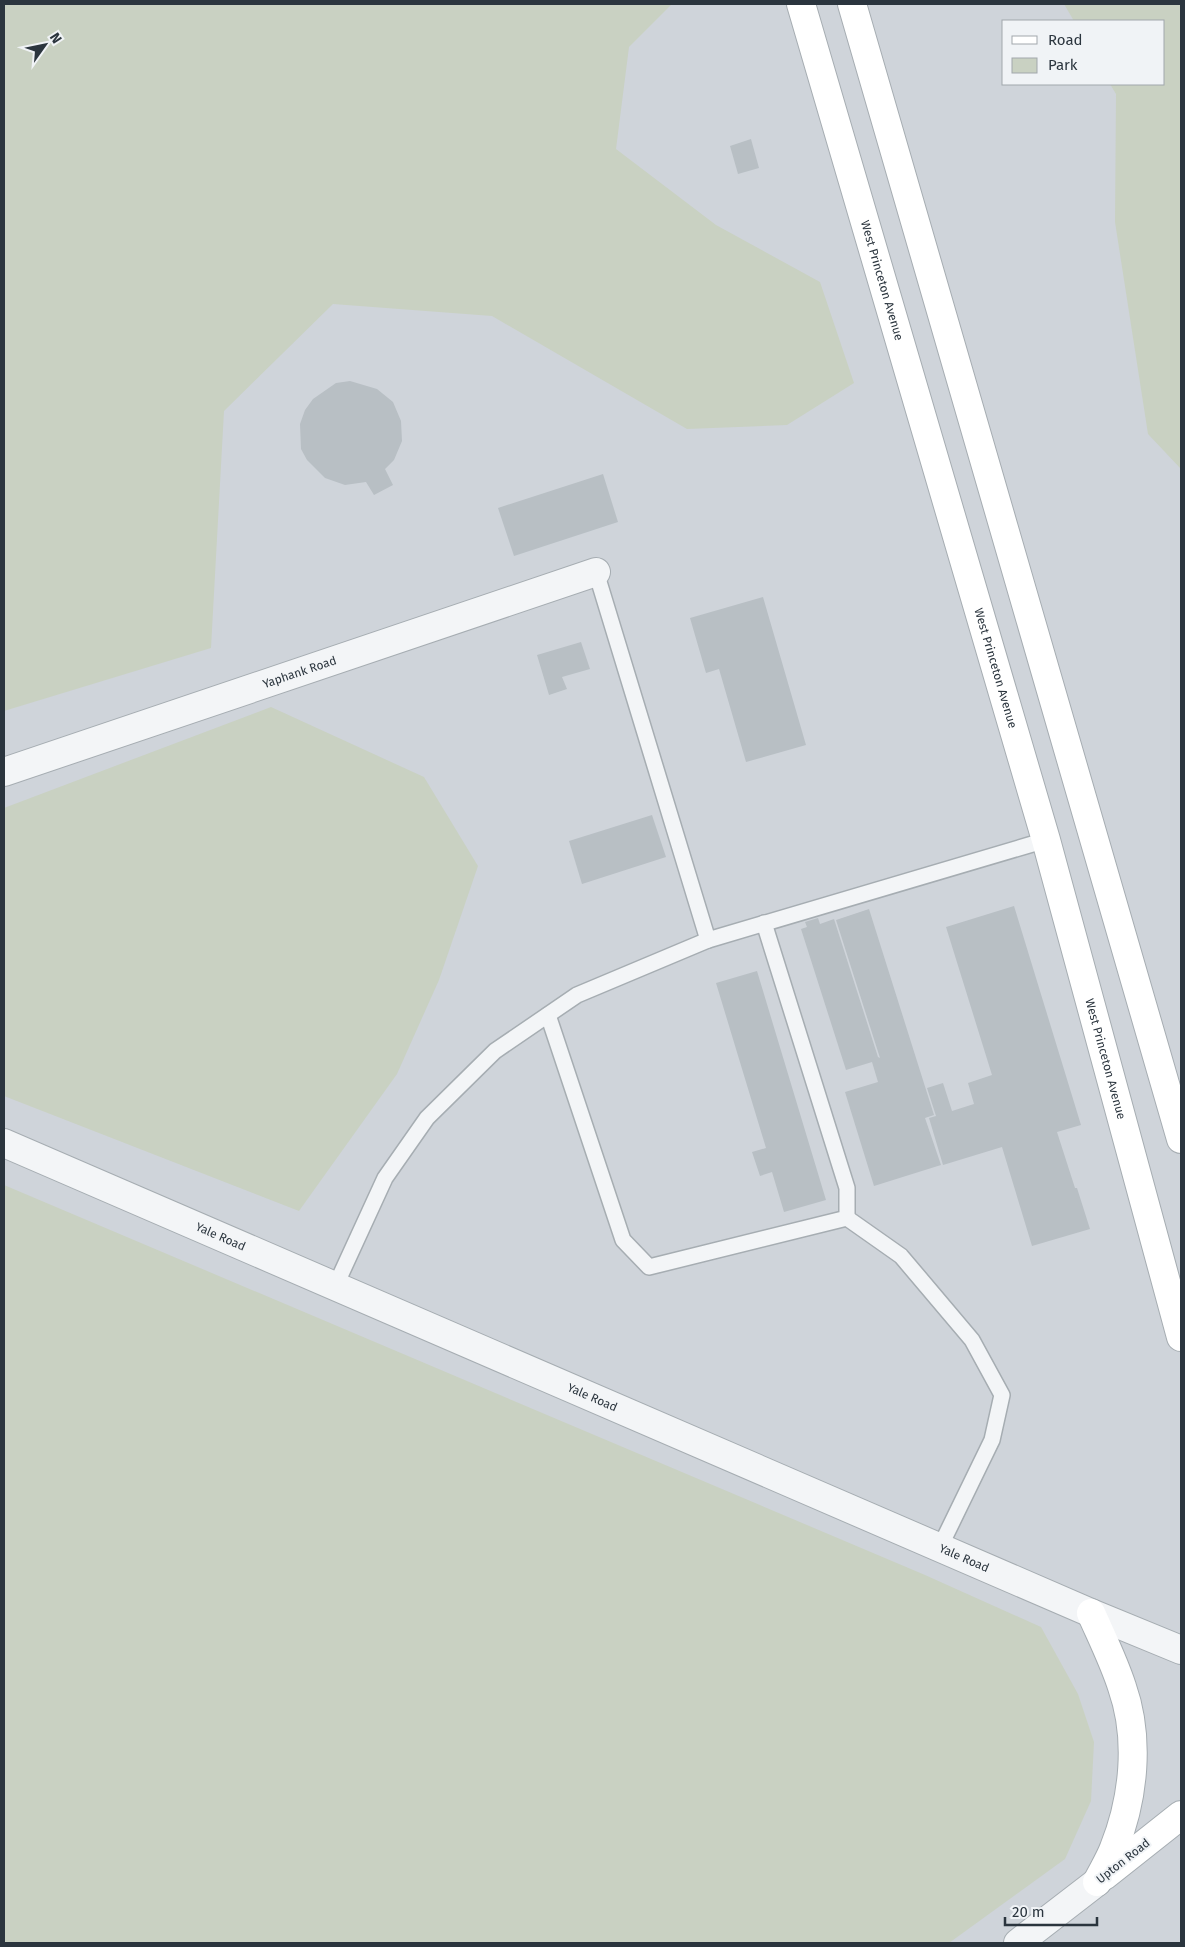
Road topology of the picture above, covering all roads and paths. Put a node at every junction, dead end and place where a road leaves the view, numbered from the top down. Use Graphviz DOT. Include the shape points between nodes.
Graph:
graph roads {
  1 [pos="801,4"];
  2 [pos="852,4"];
  3 [pos="596,572"];
  4 [pos="4,772"];
  5 [pos="1046,840"];
  6 [pos="764,923"];
  7 [pos="708,940"];
  8 [pos="548,1015"];
  9 [pos="1181,1139"];
  10 [pos="4,1143"];
  11 [pos="847,1218"];
  12 [pos="335,1286"];
  13 [pos="1181,1336"];
  14 [pos="940,1547"];
  15 [pos="1091,1613"];
  16 [pos="1181,1650"];
  17 [pos="1181,1816"];
  18 [pos="1097,1882"];
  19 [pos="1018,1943"];
  1 -- 5 [label="street, West Princeton Avenue"];
  2 -- 9 [label="street"];
  3 -- 4 [label="street, Yaphank Road"];
  3 -- 7 [label="lane"];
  5 -- 6 [label="lane"];
  5 -- 13 [label="street, West Princeton Avenue"];
  6 -- 7 [label="lane"];
  6 -- 11 [label="lane" via="847,1188"];
  7 -- 8 [label="lane" via="577,995"];
  8 -- 11 [label="lane" via="623,1240 649,1267"];
  8 -- 12 [label="lane" via="495,1052 427,1118 385,1178"];
  10 -- 12 [label="street, Yale Road"];
  11 -- 14 [label="lane" via="901,1256 972,1340 1002,1395 992,1440"];
  12 -- 14 [label="street, Yale Road"];
  14 -- 15 [label="street, Yale Road"];
  15 -- 16 [label="street, Yale Road"];
  15 -- 18 [label="street" via="1123,1688 1134,1751 1132,1782 1124,1818"];
  17 -- 18 [label="street, Upton Road"];
  18 -- 19 [label="street, Upton Road"];
}
